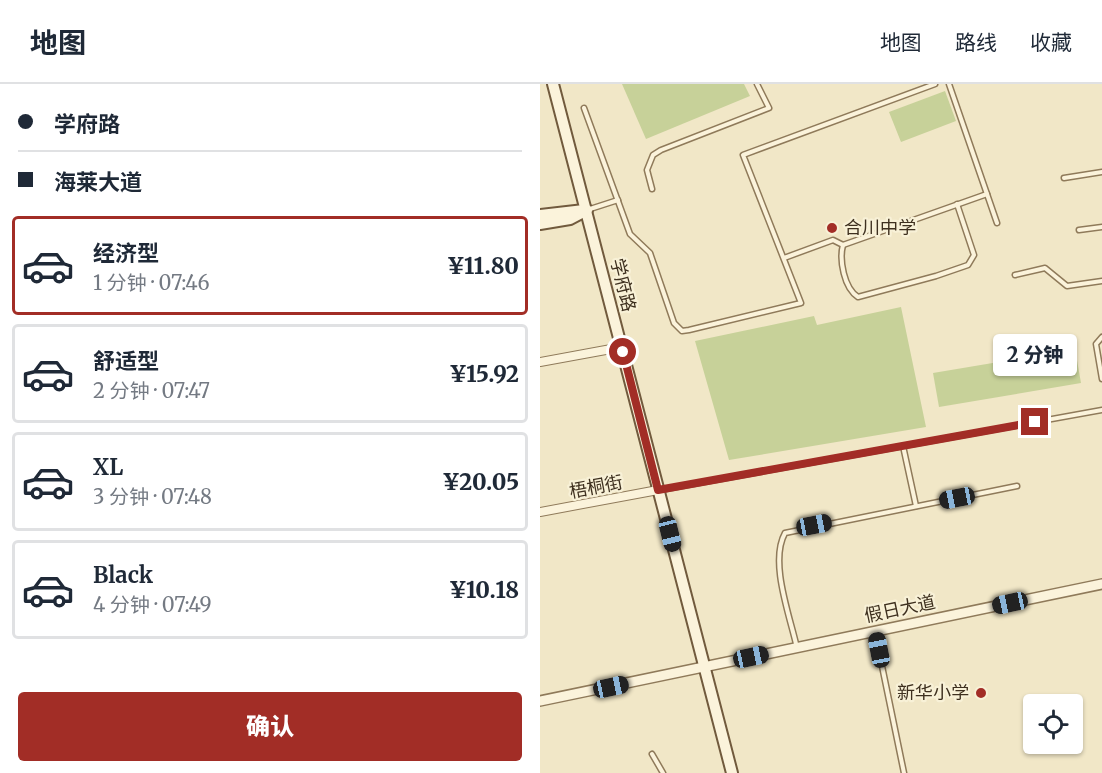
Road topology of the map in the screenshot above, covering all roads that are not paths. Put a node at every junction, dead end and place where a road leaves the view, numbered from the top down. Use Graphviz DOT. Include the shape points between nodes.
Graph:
graph roads {
  1 [pos="553,84"];
  2 [pos="757,84"];
  3 [pos="935,84"];
  4 [pos="949,84"];
  5 [pos="584,108"];
  6 [pos="1102,172"];
  7 [pos="1064,178"];
  8 [pos="652,189"];
  9 [pos="987,194"];
  10 [pos="618,200"];
  11 [pos="957,204"];
  12 [pos="587,210"];
  13 [pos="540,215"];
  14 [pos="997,223"];
  15 [pos="540,224"];
  16 [pos="1102,227"];
  17 [pos="1079,230"];
  18 [pos="843,245"];
  19 [pos="784,258"];
  20 [pos="1015,275"];
  21 [pos="1102,281"];
  22 [pos="1102,337"];
  23 [pos="622,346"];
  24 [pos="540,362"];
  25 [pos="1102,379"];
  26 [pos="1102,410"];
  27 [pos="903,446"];
  28 [pos="1017,486"];
  29 [pos="658,490"];
  30 [pos="916,506"];
  31 [pos="540,512"];
  32 [pos="1102,584"];
  33 [pos="875,631"];
  34 [pos="797,648"];
  35 [pos="704,667"];
  36 [pos="541,698"];
  37 [pos="652,754"];
  38 [pos="663,773"];
  39 [pos="732,773"];
  40 [pos="904,773"];
  1 -- 12 [label="main road, 学府路"];
  2 -- 8 [label="lane" via="769,108 661,150 648,163"];
  3 -- 19 [label="lane" via="743,155"];
  4 -- 9 [label="lane"];
  5 -- 10 [label="lane"];
  6 -- 7 [label="lane"];
  9 -- 11 [label="lane"];
  9 -- 14 [label="lane"];
  10 -- 12 [label="lane"];
  10 -- 19 [label="lane" via="630,234 650,253 674,322 682,331 801,303"];
  11 -- 18 [label="lane"];
  11 -- 18 [label="lane" via="974,255 968,265 858,297 851,290 841,263"];
  12 -- 13 [label="main road"];
  12 -- 15 [label="main road" via="570,219"];
  12 -- 23 [label="main road, 学府路"];
  16 -- 17 [label="lane"];
  18 -- 19 [label="lane" via="833,240"];
  20 -- 21 [label="lane" via="1045,268 1066,286"];
  22 -- 25 [label="lane" via="1096,344"];
  23 -- 24 [label="street"];
  23 -- 29 [label="main road, 学府路"];
  26 -- 27 [label="lane"];
  27 -- 29 [label="lane"];
  27 -- 30 [label="lane"];
  28 -- 30 [label="lane"];
  29 -- 31 [label="street, 梧桐街"];
  29 -- 35 [label="main road, 学府路"];
  30 -- 34 [label="lane" via="785,533 779,542 779,568"];
  32 -- 33 [label="street, 假日大道"];
  33 -- 34 [label="street, 假日大道"];
  33 -- 40 [label="lane"];
  34 -- 35 [label="street, 假日大道"];
  35 -- 36 [label="street, 假日大道"];
  35 -- 39 [label="main road, 学府路"];
  37 -- 38 [label="lane"];
}
